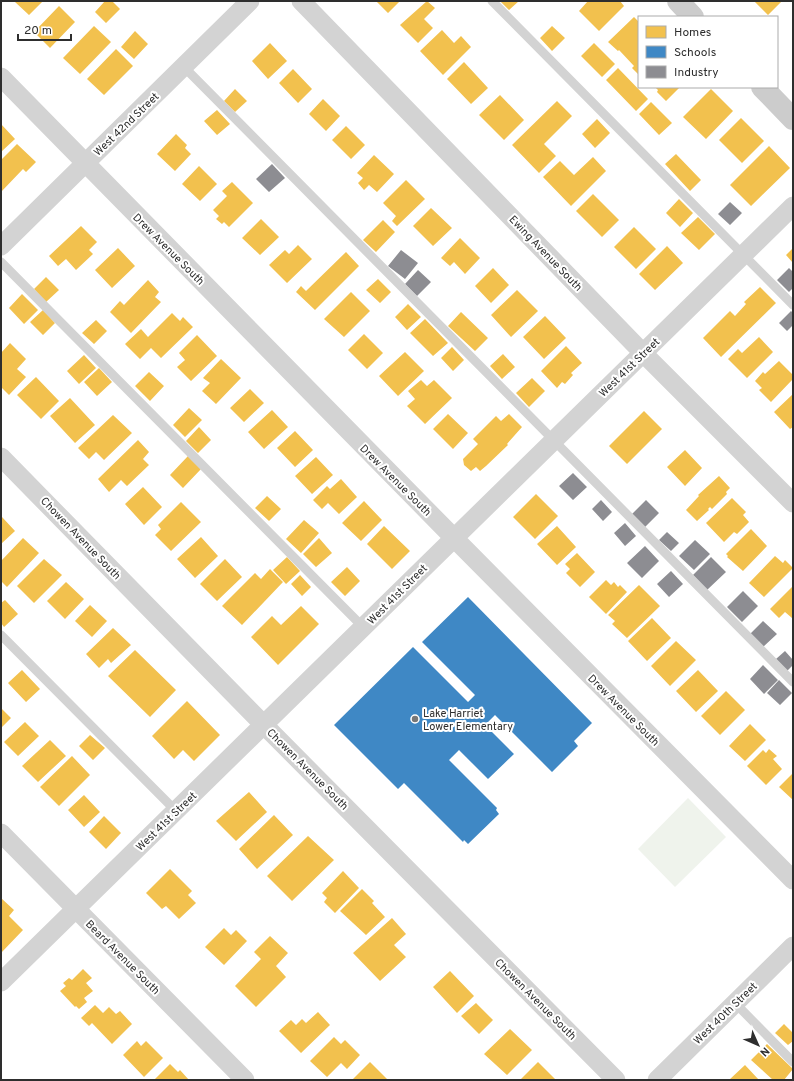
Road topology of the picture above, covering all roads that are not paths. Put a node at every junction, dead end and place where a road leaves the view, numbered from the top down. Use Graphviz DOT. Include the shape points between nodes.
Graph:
graph roads {
  1 [pos="250,1"];
  2 [pos="301,1"];
  3 [pos="492,1"];
  4 [pos="678,1"];
  5 [pos="693,16"];
  6 [pos="184,67"];
  7 [pos="1,77"];
  8 [pos="763,88"];
  9 [pos="793,119"];
  10 [pos="85,164"];
  11 [pos="793,206"];
  12 [pos="1,246"];
  13 [pos="743,255"];
  14 [pos="1,262"];
  15 [pos="793,305"];
  16 [pos="643,353"];
  17 [pos="554,441"];
  18 [pos="1,457"];
  19 [pos="793,503"];
  20 [pos="454,538"];
  21 [pos="363,627"];
  22 [pos="1,635"];
  23 [pos="793,682"];
  24 [pos="264,725"];
  25 [pos="176,811"];
  26 [pos="1,833"];
  27 [pos="793,880"];
  28 [pos="75,909"];
  29 [pos="793,946"];
  30 [pos="1,982"];
  31 [pos="735,1003"];
  32 [pos="793,1062"];
  33 [pos="245,1080"];
  34 [pos="616,1080"];
  35 [pos="656,1080"];
  1 -- 6 [label="street, West 42nd Street"];
  2 -- 16 [label="street, Ewing Avenue South"];
  3 -- 13 [label="lane"];
  4 -- 5 [label="main road"];
  6 -- 10 [label="street, West 42nd Street"];
  6 -- 17 [label="lane"];
  7 -- 10 [label="street, Drew Avenue South"];
  8 -- 9 [label="main road"];
  10 -- 12 [label="street, West 42nd Street"];
  10 -- 20 [label="street, Drew Avenue South"];
  11 -- 13 [label="street, West 41st Street"];
  13 -- 15 [label="lane"];
  13 -- 16 [label="street, West 41st Street"];
  14 -- 21 [label="lane"];
  16 -- 17 [label="street, West 41st Street"];
  16 -- 19 [label="street, Ewing Avenue South"];
  17 -- 20 [label="street, West 41st Street"];
  17 -- 23 [label="lane"];
  18 -- 24 [label="street, Chowen Avenue South"];
  20 -- 21 [label="street, West 41st Street"];
  20 -- 27 [label="street, Drew Avenue South"];
  21 -- 24 [label="street, West 41st Street"];
  22 -- 25 [label="lane"];
  24 -- 25 [label="street, West 41st Street"];
  24 -- 34 [label="street, Chowen Avenue South"];
  25 -- 28 [label="street, West 41st Street"];
  26 -- 28 [label="street, Beard Avenue South"];
  28 -- 30 [label="street, West 41st Street"];
  28 -- 33 [label="street, Beard Avenue South"];
  29 -- 31 [label="street, West 40th Street"];
  31 -- 32 [label="lane"];
  31 -- 35 [label="street, West 40th Street"];
}
